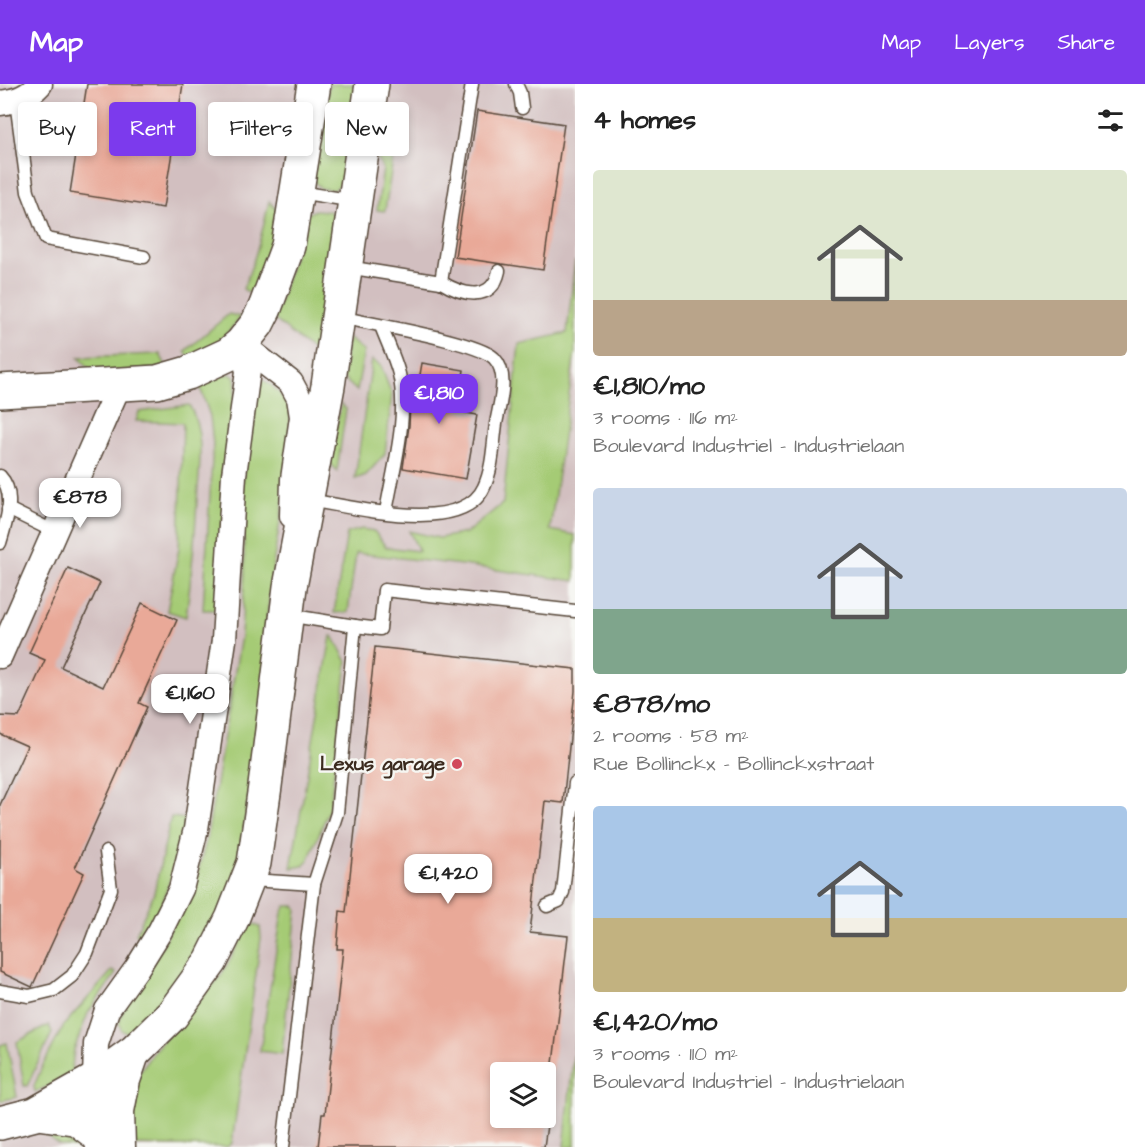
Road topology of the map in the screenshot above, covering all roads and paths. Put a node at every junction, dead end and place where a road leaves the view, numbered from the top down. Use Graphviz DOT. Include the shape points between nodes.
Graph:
graph roads {
  1 [pos="40,84"];
  2 [pos="314,84"];
  3 [pos="372,84"];
  4 [pos="472,84"];
  5 [pos="516,84"];
  6 [pos="8,102"];
  7 [pos="522,108"];
  8 [pos="297,192"];
  9 [pos="355,201"];
  10 [pos="144,256"];
  11 [pos="345,266"];
  12 [pos="499,271"];
  13 [pos="441,282"];
  14 [pos="338,317"];
  15 [pos="381,326"];
  16 [pos="241,344"];
  17 [pos="119,385"];
  18 [pos="0,391"];
  19 [pos="0,476"];
  20 [pos="307,500"];
  21 [pos="8,509"];
  22 [pos="386,512"];
  23 [pos="55,532"];
  24 [pos="0,543"];
  25 [pos="288,601"];
  26 [pos="575,611"];
  27 [pos="355,626"];
  28 [pos="0,656"];
  29 [pos="575,783"];
  30 [pos="106,852"];
  31 [pos="247,879"];
  32 [pos="314,884"];
  33 [pos="548,906"];
  34 [pos="0,991"];
  35 [pos="135,1051"];
  36 [pos="95,1080"];
  37 [pos="35,1114"];
  38 [pos="0,1123"];
  39 [pos="106,1143"];
  40 [pos="283,1147"];
  1 -- 6 [label="street" via="27,95"];
  2 -- 8 [label="highway"];
  3 -- 9 [label="highway"];
  4 -- 13 [label="lane"];
  5 -- 7 [label="lane"];
  6 -- 10 [label="lane" via="28,192 46,239"];
  8 -- 9 [label="lane"];
  8 -- 16 [label="highway" via="288,246 265,308"];
  9 -- 11 [label="highway"];
  11 -- 13 [label="lane"];
  11 -- 14 [label="highway"];
  12 -- 13 [label="lane" via="492,288 485,292 458,291"];
  14 -- 15 [label="lane"];
  14 -- 20 [label="highway"];
  15 -- 22 [label="lane" via="399,374 402,398"];
  15 -- 22 [label="lane" via="481,350 498,363 502,376 489,471 477,498 441,515"];
  16 -- 17 [label="highway" via="229,354 188,373 157,382"];
  16 -- 25 [label="street" via="291,383 299,399 302,417 293,479"];
  16 -- 36 [label="street" via="248,371 234,475 224,640 195,829 181,889 137,968 107,1010 96,1044"];
  17 -- 18 [label="highway"];
  17 -- 23 [label="street"];
  19 -- 21 [label="lane" via="8,489"];
  20 -- 22 [label="lane"];
  20 -- 25 [label="highway"];
  21 -- 23 [label="lane"];
  21 -- 24 [label="lane"];
  23 -- 28 [label="street"];
  25 -- 27 [label="lane"];
  25 -- 31 [label="highway" via="254,863"];
  26 -- 27 [label="lane" via="384,590 380,628"];
  27 -- 32 [label="lane" via="337,813"];
  29 -- 33 [label="lane" via="563,892 559,901"];
  30 -- 34 [label="lane" via="111,889 87,953 72,976 54,990 29,996"];
  31 -- 32 [label="lane"];
  31 -- 35 [label="highway" via="211,961 172,1015"];
  32 -- 40 [label="lane"];
  35 -- 36 [label="highway"];
  35 -- 39 [label="street"];
  36 -- 37 [label="highway"];
  36 -- 39 [label="street" via="94,1111"];
  37 -- 38 [label="highway"];
  37 -- 39 [label="street" via="76,1120"];
}
